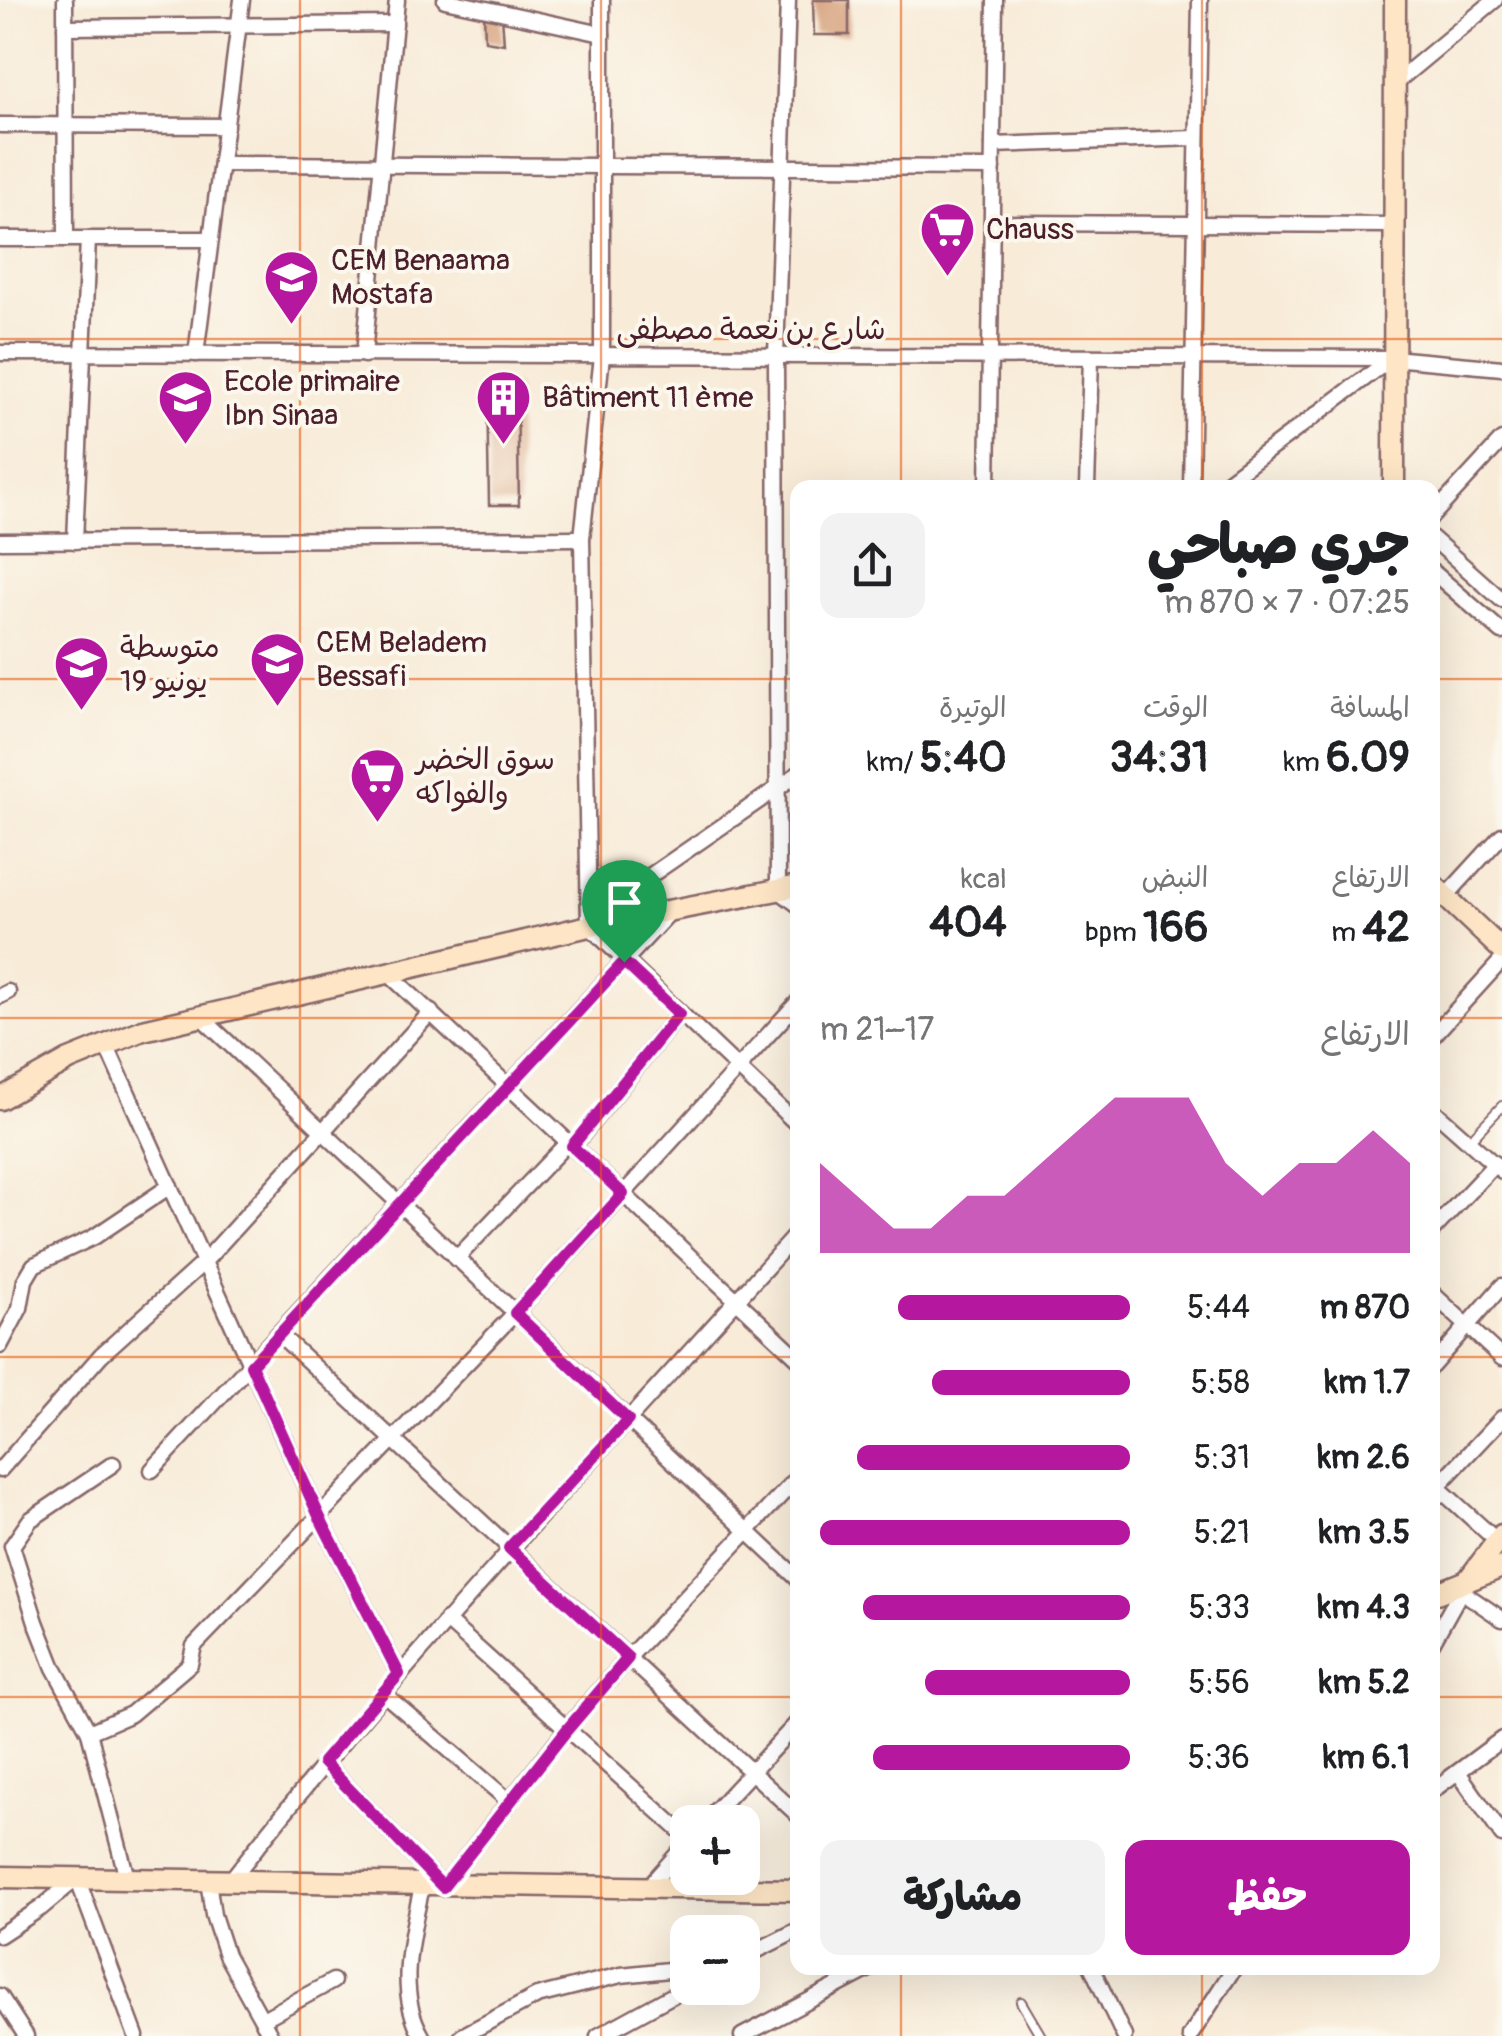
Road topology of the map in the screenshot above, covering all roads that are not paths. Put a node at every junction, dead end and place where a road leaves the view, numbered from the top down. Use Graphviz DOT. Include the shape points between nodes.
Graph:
graph roads {
  1 [pos="65,0"];
  2 [pos="242,0"];
  3 [pos="398,0"];
  4 [pos="445,0"];
  5 [pos="602,0"];
  6 [pos="788,0"];
  7 [pos="995,0"];
  8 [pos="1200,0"];
  9 [pos="1396,0"];
  10 [pos="1495,0"];
  11 [pos="395,24"];
  12 [pos="239,26"];
  13 [pos="65,27"];
  14 [pos="602,34"];
  15 [pos="1395,82"];
  16 [pos="0,125"];
  17 [pos="65,126"];
  18 [pos="226,126"];
  19 [pos="1196,138"];
  20 [pos="994,144"];
  21 [pos="221,164"];
  22 [pos="382,165"];
  23 [pos="602,165"];
  24 [pos="783,166"];
  25 [pos="993,168"];
  26 [pos="992,223"];
  27 [pos="1194,224"];
  28 [pos="1393,225"];
  29 [pos="0,238"];
  30 [pos="66,238"];
  31 [pos="88,238"];
  32 [pos="211,239"];
  33 [pos="0,353"];
  34 [pos="84,353"];
  35 [pos="196,354"];
  36 [pos="364,354"];
  37 [pos="602,356"];
  38 [pos="776,356"];
  39 [pos="989,357"];
  40 [pos="1090,357"];
  41 [pos="1195,357"];
  42 [pos="1392,358"];
  43 [pos="1502,368"];
  44 [pos="1502,440"];
  45 [pos="988,480"];
  46 [pos="1087,480"];
  47 [pos="1190,480"];
  48 [pos="1229,480"];
  49 [pos="1394,480"];
  50 [pos="1440,507"];
  51 [pos="582,538"];
  52 [pos="0,541"];
  53 [pos="74,542"];
  54 [pos="1440,545"];
  55 [pos="1440,578"];
  56 [pos="1502,600"];
  57 [pos="1502,632"];
  58 [pos="790,779"];
  59 [pos="778,787"];
  60 [pos="1502,835"];
  61 [pos="788,888"];
  62 [pos="1440,889"];
  63 [pos="1440,891"];
  64 [pos="670,912"];
  65 [pos="589,926"];
  66 [pos="1502,950"];
  67 [pos="1502,960"];
  68 [pos="624,962"];
  69 [pos="390,974"];
  70 [pos="790,1011"];
  71 [pos="431,1012"];
  72 [pos="679,1014"];
  73 [pos="200,1016"];
  74 [pos="1440,1028"];
  75 [pos="106,1045"];
  76 [pos="736,1068"];
  77 [pos="509,1086"];
  78 [pos="0,1099"];
  79 [pos="1502,1106"];
  80 [pos="1440,1116"];
  81 [pos="790,1118"];
  82 [pos="322,1132"];
  83 [pos="1469,1142"];
  84 [pos="570,1144"];
  85 [pos="1498,1167"];
  86 [pos="170,1186"];
  87 [pos="623,1194"];
  88 [pos="400,1206"];
  89 [pos="1440,1223"];
  90 [pos="790,1241"];
  91 [pos="456,1258"];
  92 [pos="204,1262"];
  93 [pos="1502,1286"];
  94 [pos="736,1300"];
  95 [pos="1440,1301"];
  96 [pos="515,1313"];
  97 [pos="1469,1327"];
  98 [pos="280,1334"];
  99 [pos="0,1346"];
  100 [pos="790,1351"];
  101 [pos="1440,1358"];
  102 [pos="1502,1358"];
  103 [pos="251,1365"];
  104 [pos="1502,1418"];
  105 [pos="628,1420"];
  106 [pos="392,1440"];
  107 [pos="113,1464"];
  108 [pos="0,1470"];
  109 [pos="152,1470"];
  110 [pos="1440,1479"];
  111 [pos="790,1485"];
  112 [pos="1440,1488"];
  113 [pos="319,1516"];
  114 [pos="745,1530"];
  115 [pos="1499,1538"];
  116 [pos="509,1548"];
  117 [pos="6,1551"];
  118 [pos="1502,1567"];
  119 [pos="790,1572"];
  120 [pos="1465,1585"];
  121 [pos="1440,1593"];
  122 [pos="1502,1619"];
  123 [pos="446,1620"];
  124 [pos="1440,1629"];
  125 [pos="628,1658"];
  126 [pos="399,1674"];
  127 [pos="383,1693"];
  128 [pos="566,1731"];
  129 [pos="790,1731"];
  130 [pos="89,1732"];
  131 [pos="1502,1739"];
  132 [pos="323,1762"];
  133 [pos="751,1772"];
  134 [pos="1458,1772"];
  135 [pos="1440,1785"];
  136 [pos="510,1802"];
  137 [pos="721,1805"];
  138 [pos="790,1808"];
  139 [pos="670,1824"];
  140 [pos="1502,1834"];
  141 [pos="670,1862"];
  142 [pos="0,1877"];
  143 [pos="77,1878"];
  144 [pos="128,1878"];
  145 [pos="208,1880"];
  146 [pos="230,1881"];
  147 [pos="432,1886"];
  148 [pos="648,1888"];
  149 [pos="790,1890"];
  150 [pos="790,1934"];
  151 [pos="0,1935"];
  152 [pos="760,1949"];
  153 [pos="670,1970"];
  154 [pos="859,1975"];
  155 [pos="1095,1975"];
  156 [pos="1229,1975"];
  157 [pos="333,1980"];
  158 [pos="0,1996"];
  159 [pos="670,1998"];
  160 [pos="1021,2002"];
  161 [pos="1205,2012"];
  162 [pos="262,2019"];
  163 [pos="26,2036"];
  164 [pos="136,2036"];
  165 [pos="272,2036"];
  166 [pos="422,2036"];
  167 [pos="462,2036"];
  168 [pos="598,2036"];
  169 [pos="742,2036"];
  170 [pos="1041,2036"];
  171 [pos="1124,2036"];
  172 [pos="1176,2036"];
  173 [pos="1190,2036"];
  1 -- 13 [label="street"];
  2 -- 12 [label="street"];
  3 -- 11 [label="street"];
  4 -- 14 [label="street"];
  5 -- 14 [label="street"];
  6 -- 24 [label="street"];
  7 -- 20 [label="street"];
  8 -- 19 [label="street"];
  9 -- 15 [label="main road"];
  10 -- 15 [label="street"];
  11 -- 12 [label="street"];
  11 -- 22 [label="street"];
  12 -- 13 [label="street"];
  12 -- 18 [label="street"];
  13 -- 17 [label="street"];
  14 -- 23 [label="street"];
  15 -- 28 [label="main road"];
  16 -- 17 [label="street"];
  17 -- 18 [label="street"];
  17 -- 30 [label="street"];
  18 -- 21 [label="street"];
  19 -- 20 [label="street"];
  19 -- 27 [label="street"];
  20 -- 25 [label="street"];
  21 -- 22 [label="street"];
  21 -- 32 [label="street"];
  22 -- 23 [label="street"];
  22 -- 36 [label="street"];
  23 -- 24 [label="street"];
  23 -- 37 [label="street"];
  24 -- 25 [label="street"];
  24 -- 38 [label="street"];
  25 -- 26 [label="street"];
  26 -- 27 [label="street"];
  26 -- 39 [label="street"];
  27 -- 28 [label="street"];
  27 -- 41 [label="street"];
  28 -- 42 [label="main road"];
  29 -- 30 [label="street"];
  30 -- 31 [label="street"];
  31 -- 32 [label="street"];
  31 -- 34 [label="street"];
  32 -- 35 [label="street"];
  33 -- 34 [label="street, شارع بن نعمة مصطفى"];
  34 -- 35 [label="street, شارع بن نعمة مصطفى"];
  34 -- 53 [label="street"];
  35 -- 36 [label="street, شارع بن نعمة مصطفى"];
  36 -- 37 [label="street, شارع بن نعمة مصطفى"];
  37 -- 38 [label="street, شارع بن نعمة مصطفى"];
  37 -- 51 [label="street"];
  38 -- 39 [label="street, شارع بن نعمة مصطفى"];
  38 -- 59 [label="street"];
  39 -- 40 [label="street, شارع بن نعمة مصطفى"];
  39 -- 45 [label="street"];
  40 -- 41 [label="street, شارع بن نعمة مصطفى"];
  40 -- 46 [label="street"];
  41 -- 42 [label="street, شارع بن نعمة مصطفى"];
  41 -- 47 [label="street"];
  42 -- 43 [label="street, شارع بن نعمة مصطفى"];
  42 -- 48 [label="street"];
  42 -- 49 [label="main road"];
  44 -- 50 [label="street"];
  51 -- 53 [label="street"];
  51 -- 65 [label="street"];
  52 -- 53 [label="street"];
  54 -- 56 [label="street"];
  55 -- 57 [label="street"];
  58 -- 59 [label="street"];
  59 -- 61 [label="street"];
  59 -- 65 [label="street" via="640,882"];
  60 -- 62 [label="street"];
  61 -- 64 [label="main road"];
  63 -- 66 [label="main road"];
  64 -- 65 [label="main road"];
  64 -- 68 [label="street"];
  65 -- 68 [label="street"];
  65 -- 69 [label="main road"];
  67 -- 74 [label="street"];
  68 -- 72 [label="street"];
  68 -- 77 [label="street"];
  69 -- 71 [label="street"];
  69 -- 73 [label="main road"];
  70 -- 76 [label="street"];
  71 -- 77 [label="street"];
  71 -- 82 [label="street"];
  72 -- 76 [label="street"];
  72 -- 84 [label="street"];
  73 -- 75 [label="main road"];
  73 -- 82 [label="street"];
  75 -- 78 [label="main road"];
  75 -- 86 [label="street"];
  76 -- 81 [label="street"];
  76 -- 87 [label="street"];
  77 -- 84 [label="street"];
  77 -- 88 [label="street"];
  79 -- 83 [label="lane"];
  80 -- 83 [label="street"];
  82 -- 88 [label="street"];
  82 -- 92 [label="street"];
  83 -- 85 [label="street"];
  84 -- 87 [label="street"];
  84 -- 91 [label="street"];
  85 -- 89 [label="street"];
  86 -- 92 [label="street"];
  86 -- 99 [label="street" via="94,1237 34,1265"];
  87 -- 94 [label="street"];
  87 -- 96 [label="street"];
  88 -- 91 [label="street"];
  88 -- 98 [label="street"];
  90 -- 94 [label="street"];
  91 -- 96 [label="street"];
  92 -- 103 [label="street"];
  92 -- 108 [label="street" via="100,1355"];
  93 -- 97 [label="street"];
  94 -- 100 [label="street"];
  94 -- 105 [label="street"];
  95 -- 97 [label="street"];
  96 -- 105 [label="street"];
  96 -- 106 [label="street"];
  97 -- 101 [label="street"];
  97 -- 102 [label="street"];
  98 -- 103 [label="street"];
  98 -- 106 [label="street"];
  103 -- 109 [label="street"];
  103 -- 113 [label="street"];
  104 -- 110 [label="street"];
  105 -- 114 [label="street"];
  105 -- 116 [label="street"];
  106 -- 113 [label="street"];
  106 -- 116 [label="street"];
  107 -- 117 [label="street" via="30,1520"];
  111 -- 114 [label="street"];
  112 -- 115 [label="street"];
  113 -- 126 [label="street"];
  113 -- 130 [label="street" via="194,1646 190,1664 131,1714"];
  114 -- 119 [label="street"];
  114 -- 125 [label="street"];
  115 -- 120 [label="main road"];
  116 -- 123 [label="street"];
  116 -- 125 [label="street"];
  117 -- 130 [label="street"];
  118 -- 120 [label="main road"];
  120 -- 121 [label="main road"];
  120 -- 122 [label="street"];
  120 -- 124 [label="street"];
  123 -- 126 [label="street"];
  123 -- 128 [label="street"];
  125 -- 128 [label="street"];
  125 -- 133 [label="street"];
  126 -- 127 [label="street"];
  127 -- 132 [label="street"];
  127 -- 136 [label="street"];
  128 -- 136 [label="street"];
  128 -- 139 [label="street"];
  129 -- 133 [label="street"];
  130 -- 144 [label="street"];
  131 -- 134 [label="street"];
  132 -- 146 [label="street"];
  132 -- 147 [label="street"];
  133 -- 137 [label="street"];
  133 -- 138 [label="street"];
  134 -- 135 [label="street"];
  134 -- 140 [label="street"];
  136 -- 147 [label="street"];
  141 -- 148 [label="street"];
  142 -- 143 [label="main road"];
  143 -- 144 [label="main road"];
  143 -- 151 [label="street"];
  143 -- 164 [label="street"];
  144 -- 145 [label="main road"];
  145 -- 146 [label="main road"];
  145 -- 162 [label="street" via="226,1955"];
  146 -- 147 [label="main road"];
  147 -- 148 [label="main road"];
  147 -- 166 [label="street" via="411,1936 406,1987"];
  148 -- 149 [label="main road"];
  150 -- 152 [label="street"];
  153 -- 167 [label="street" via="538,1996"];
  154 -- 169 [label="street"];
  155 -- 171 [label="street"];
  156 -- 161 [label="street"];
  157 -- 162 [label="street"];
  158 -- 163 [label="street"];
  159 -- 168 [label="street"];
  160 -- 170 [label="lane"];
  161 -- 172 [label="street"];
  161 -- 173 [label="street"];
  162 -- 165 [label="street"];
}
